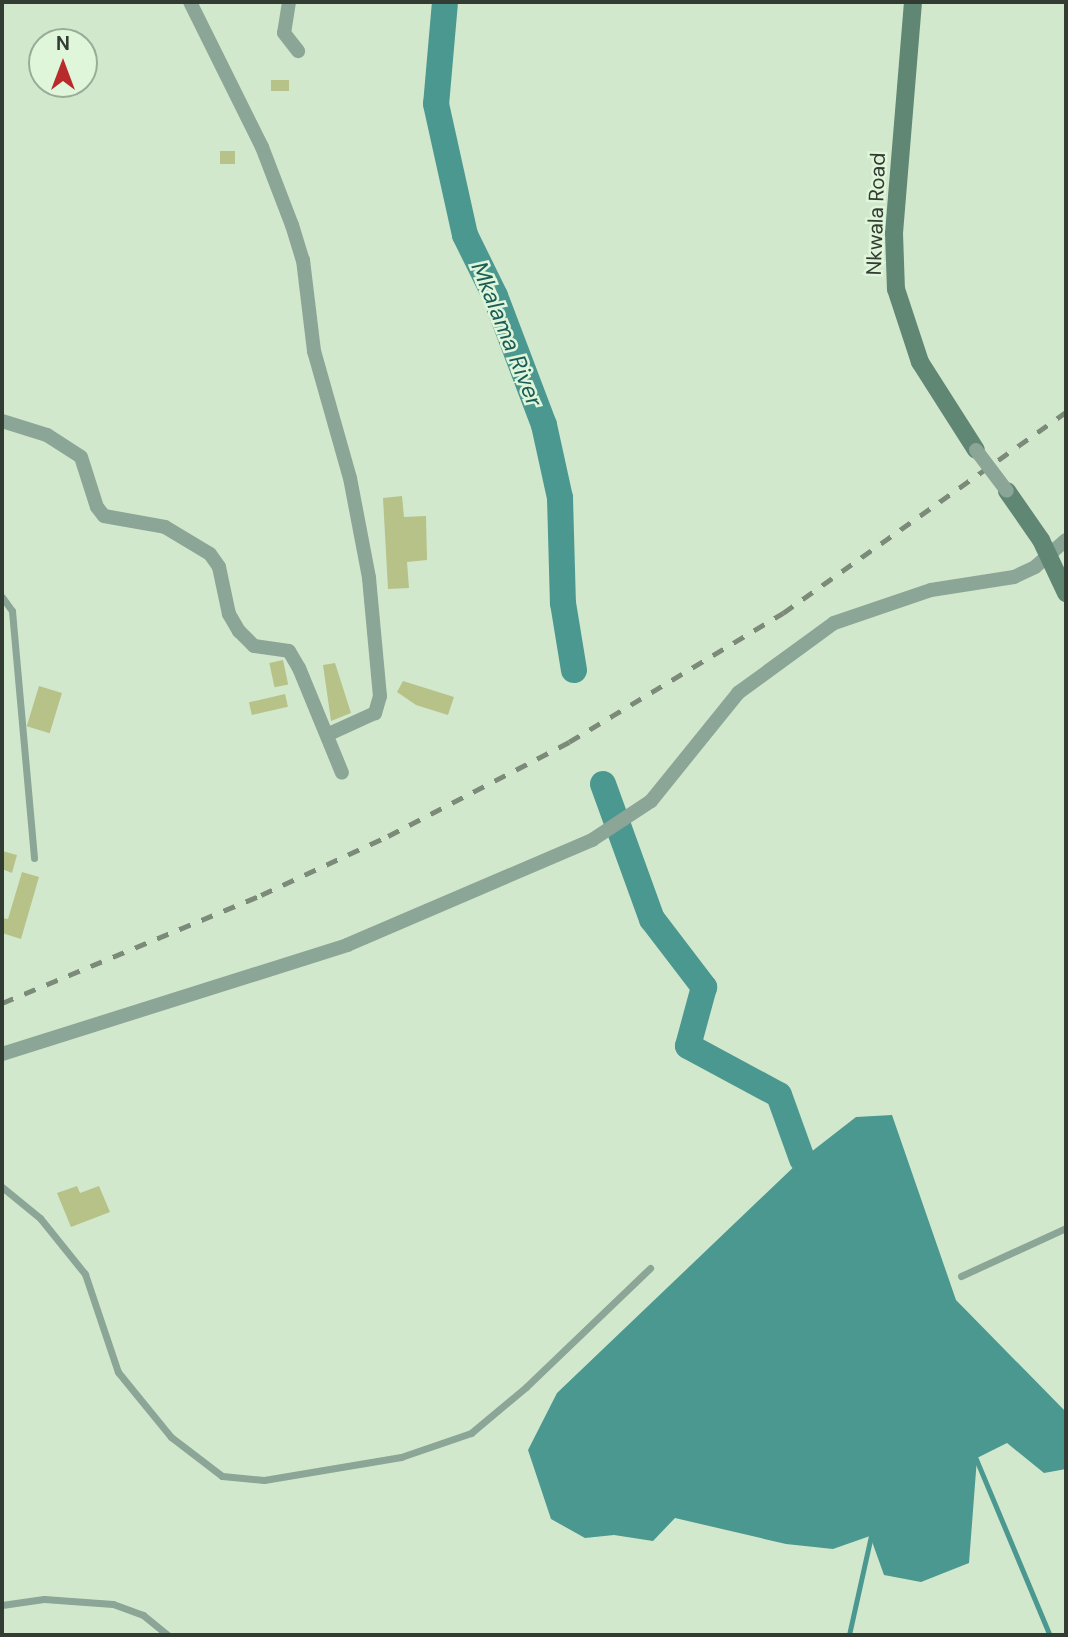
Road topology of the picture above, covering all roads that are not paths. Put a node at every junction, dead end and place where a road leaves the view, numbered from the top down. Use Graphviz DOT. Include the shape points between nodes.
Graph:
graph roads {
  1 [pos="190,2"];
  2 [pos="289,2"];
  3 [pos="913,2"];
  4 [pos="298,51"];
  5 [pos="2,421"];
  6 [pos="976,450"];
  7 [pos="1007,491"];
  8 [pos="1066,540"];
  9 [pos="1049,555"];
  10 [pos="1066,593"];
  11 [pos="2,597"];
  12 [pos="329,734"];
  13 [pos="342,773"];
  14 [pos="34,858"];
  15 [pos="2,1054"];
  16 [pos="2,1187"];
  17 [pos="1066,1228"];
  18 [pos="650,1268"];
  19 [pos="961,1276"];
  20 [pos="2,1605"];
  21 [pos="168,1635"];
  1 -- 12 [label="street" via="262,147 303,260 314,351 347,466 366,564 380,696 375,713"];
  2 -- 4 [label="street" via="284,33"];
  3 -- 6 [label="street, Nkwala Road" via="894,233 896,289 920,362"];
  5 -- 12 [label="street" via="47,435 81,457 104,516 165,527 210,554 219,567 229,614 239,631 254,646 289,652 313,710"];
  6 -- 7 [label="street, bridge"];
  7 -- 9 [label="street"];
  8 -- 9 [label="street"];
  9 -- 10 [label="street"];
  9 -- 15 [label="street" via="1014,576 932,590 834,624 738,694 652,801 592,840 347,945"];
  11 -- 14 [label="lane" via="12,611"];
  12 -- 13 [label="street"];
  16 -- 18 [label="lane" via="40,1219 85,1274 118,1372 171,1437 222,1476 264,1480 401,1457 471,1433"];
  17 -- 19 [label="lane"];
  20 -- 21 [label="lane" via="44,1600 113,1604 143,1615"];
}
